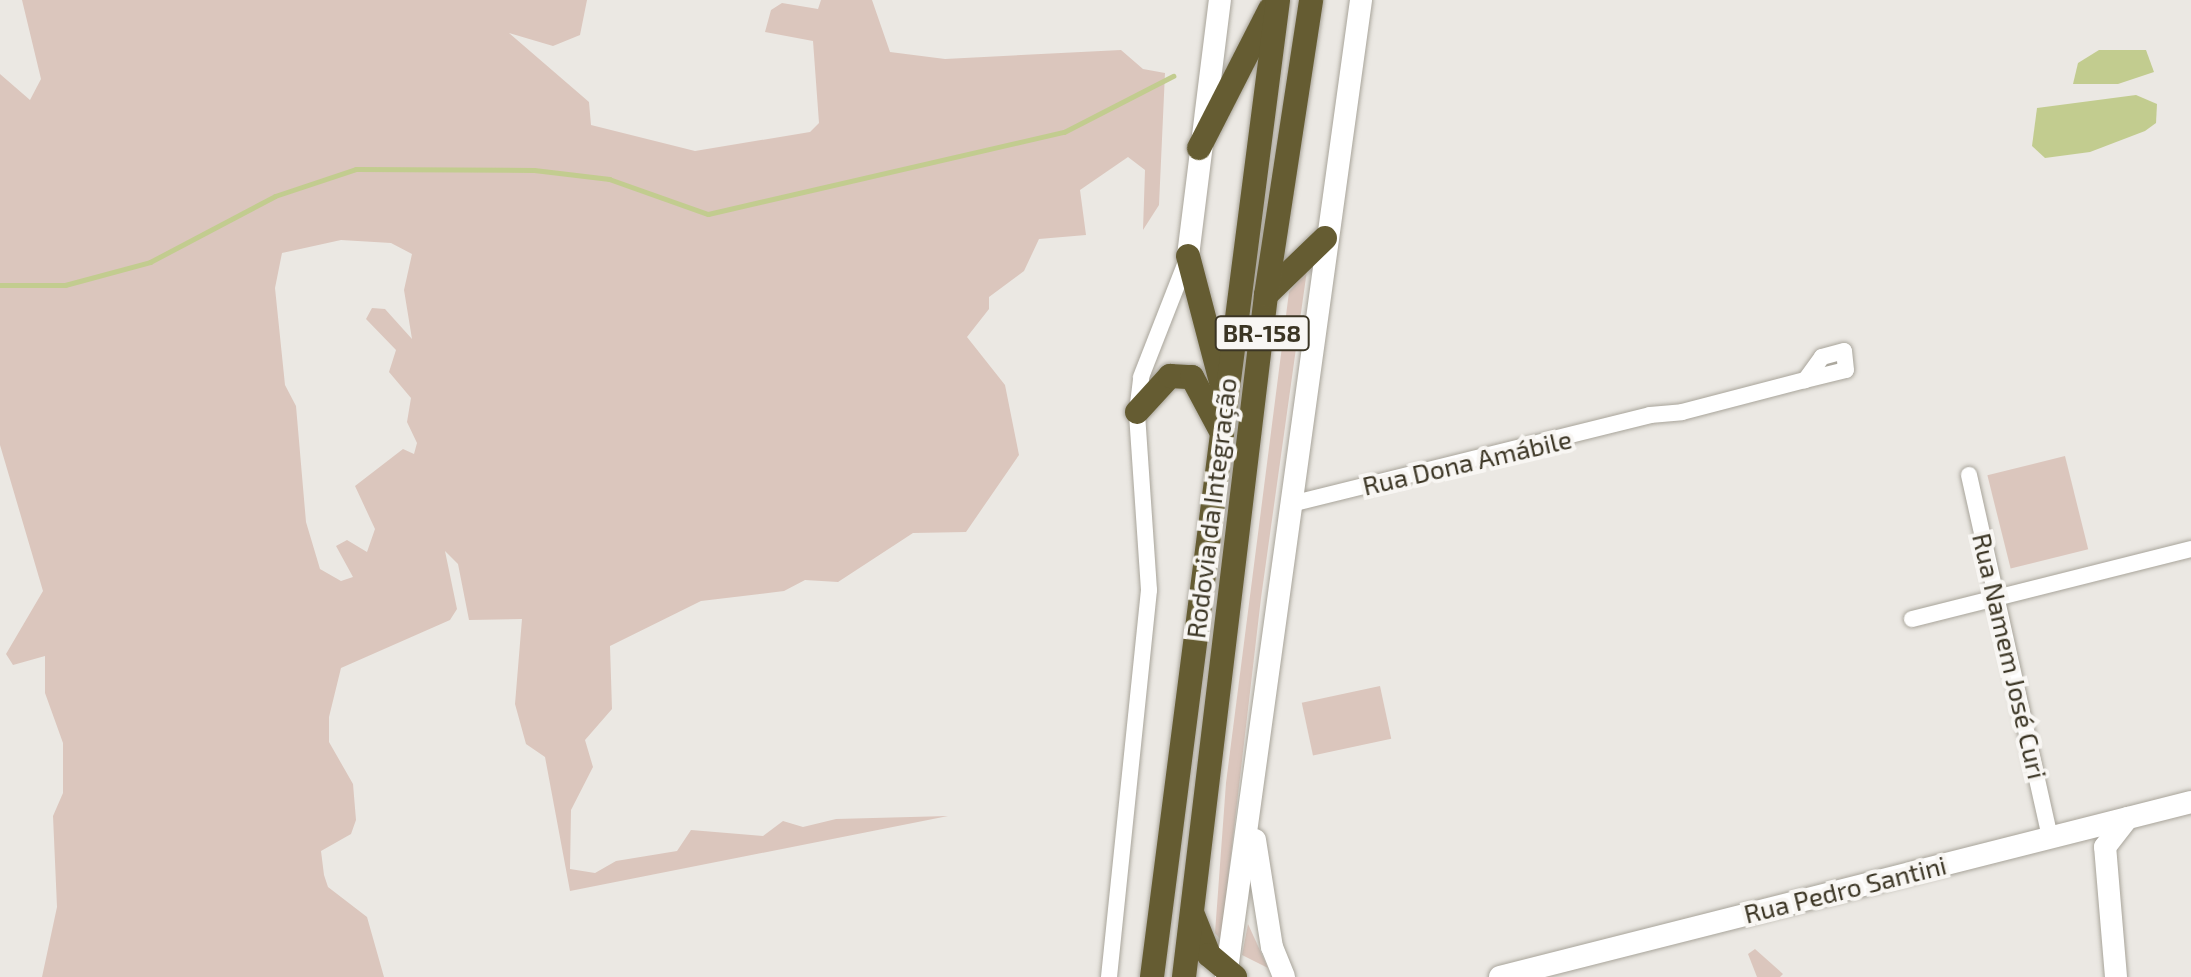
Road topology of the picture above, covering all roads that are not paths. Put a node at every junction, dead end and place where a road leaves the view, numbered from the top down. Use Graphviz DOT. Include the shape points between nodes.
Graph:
graph roads {
  1 [pos="1220,0"];
  2 [pos="1276,0"];
  3 [pos="1311,0"];
  4 [pos="1361,0"];
  5 [pos="1199,148"];
  6 [pos="1325,238"];
  7 [pos="1188,256"];
  8 [pos="1266,295"];
  9 [pos="1805,380"];
  10 [pos="1226,401"];
  11 [pos="1137,412"];
  12 [pos="1221,433"];
  13 [pos="1969,475"];
  14 [pos="1291,504"];
  15 [pos="2191,549"];
  16 [pos="1997,598"];
  17 [pos="1912,619"];
  18 [pos="2191,802"];
  19 [pos="1252,815"];
  20 [pos="2128,818"];
  21 [pos="2081,830"];
  22 [pos="2050,837"];
  23 [pos="2105,847"];
  24 [pos="1190,903"];
  25 [pos="1229,974"];
  26 [pos="1109,977"];
  27 [pos="1152,977"];
  28 [pos="1184,977"];
  29 [pos="1284,977"];
  30 [pos="1500,977"];
  31 [pos="2116,977"];
  1 -- 5 [label="main road, BR-158"];
  2 -- 5 [label="highway, BR-158"];
  2 -- 10 [label="highway, Rodovia da Integração / BR-158"];
  3 -- 8 [label="highway, Rodovia da Integração / BR-158"];
  4 -- 6 [label="main road, BR-158"];
  5 -- 7 [label="main road, BR-158"];
  6 -- 8 [label="highway, BR-158"];
  6 -- 14 [label="main road, BR-158"];
  7 -- 10 [label="highway, BR-158"];
  7 -- 11 [label="street, BR-158" via="1177,300 1141,377"];
  8 -- 24 [label="highway, Rodovia da Integração / BR-158"];
  9 -- 14 [label="street, Rua Dona Amábile"];
  10 -- 12 [label="highway, Rodovia da Integração / BR-158"];
  11 -- 12 [label="highway, BR-158" via="1170,376 1192,377"];
  11 -- 26 [label="street, BR-158" via="1149,590"];
  12 -- 27 [label="highway, Rodovia da Integração / BR-158"];
  13 -- 16 [label="street, Rua Namem José Curi"];
  14 -- 19 [label="main road, BR-158"];
  15 -- 16 [label="street"];
  16 -- 17 [label="street"];
  16 -- 22 [label="street, Rua Namem José Curi"];
  18 -- 20 [label="main road, Rua Pedro Santini"];
  19 -- 25 [label="main road, BR-158"];
  19 -- 29 [label="main road, BR-158" via="1272,947"];
  20 -- 21 [label="main road, Rua Pedro Santini"];
  20 -- 23 [label="main road"];
  21 -- 22 [label="main road, Rua Pedro Santini"];
  21 -- 23 [label="main road"];
  22 -- 30 [label="main road, Rua Pedro Santini"];
  23 -- 31 [label="main road"];
  24 -- 25 [label="highway" via="1200,939"];
  24 -- 28 [label="highway, Rodovia da Integração / BR-158"];
}
